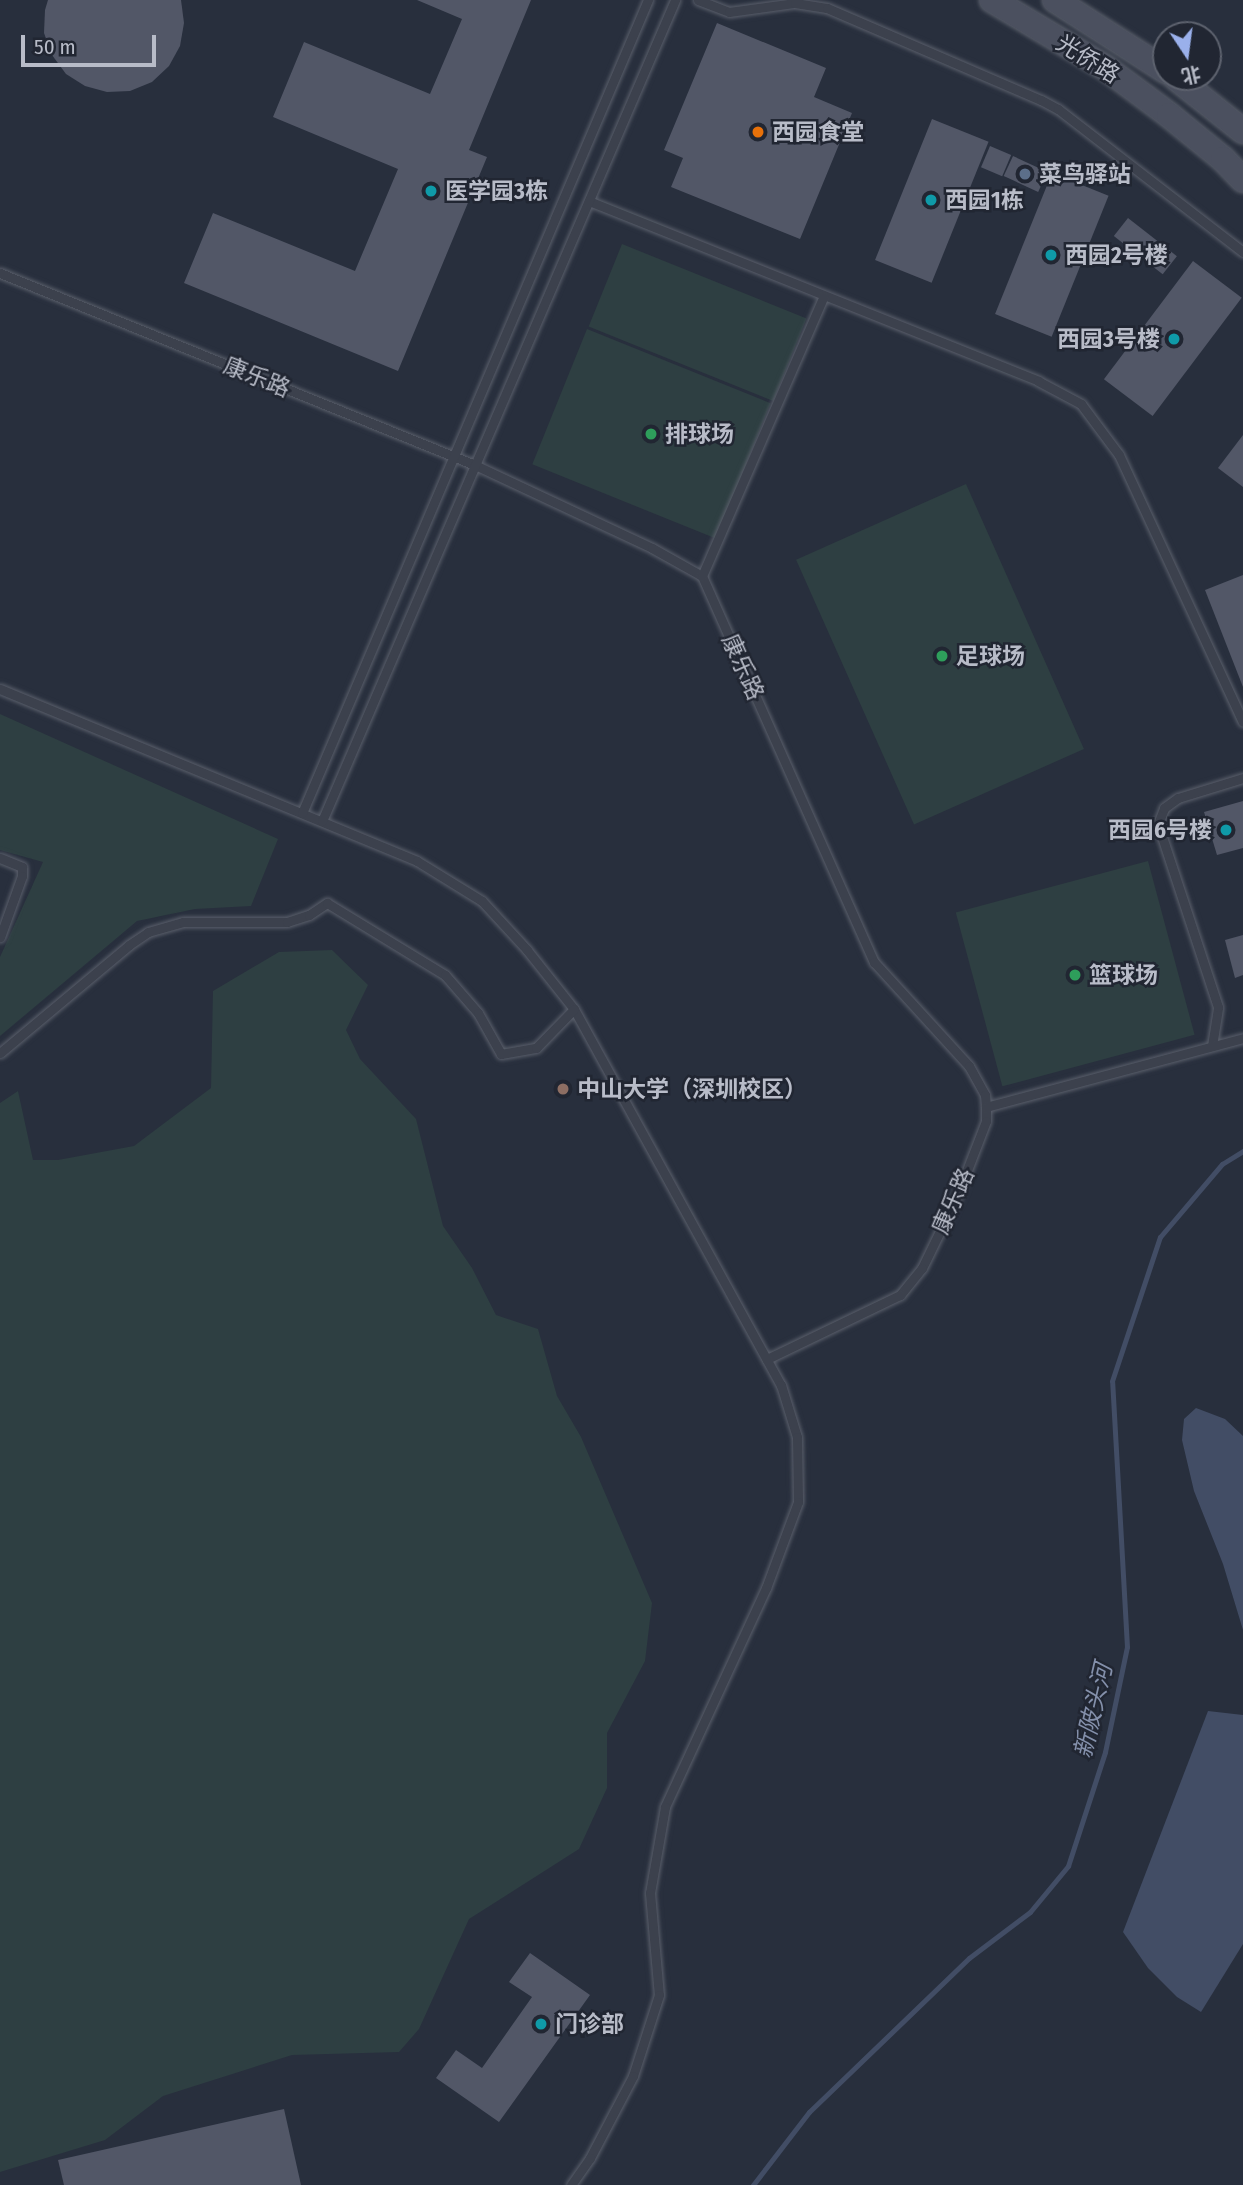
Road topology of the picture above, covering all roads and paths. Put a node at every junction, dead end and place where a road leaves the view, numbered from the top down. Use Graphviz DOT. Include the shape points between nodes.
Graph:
graph roads {
  1 [pos="648,0"];
  2 [pos="676,0"];
  3 [pos="698,0"];
  4 [pos="992,0"];
  5 [pos="1055,0"];
  6 [pos="1122,41"];
  7 [pos="1152,61"];
  8 [pos="1106,68"];
  9 [pos="1193,91"];
  10 [pos="1243,131"];
  11 [pos="1233,163"];
  12 [pos="1243,180"];
  13 [pos="589,201"];
  14 [pos="1243,252"];
  15 [pos="0,273"];
  16 [pos="824,296"];
  17 [pos="454,456"];
  18 [pos="475,465"];
  19 [pos="702,576"];
  20 [pos="0,689"];
  21 [pos="1243,722"];
  22 [pos="1243,778"];
  23 [pos="302,813"];
  24 [pos="322,821"];
  25 [pos="0,858"];
  26 [pos="0,937"];
  27 [pos="574,1009"];
  28 [pos="1243,1038"];
  29 [pos="1212,1046"];
  30 [pos="0,1053"];
  31 [pos="986,1107"];
  32 [pos="767,1359"];
  33 [pos="571,2185"];
  1 -- 17 [label="lane"];
  2 -- 13 [label="lane"];
  3 -- 14 [label="lane" via="729,12 795,3 827,8 1041,100 1058,108"];
  4 -- 8 [label="street, 光侨路"];
  5 -- 6 [label="street, 光侨路"];
  6 -- 7 [label="street, 光侨路"];
  6 -- 8 [label="street"];
  8 -- 11 [label="street, 光侨路"];
  9 -- 10 [label="street"];
  11 -- 12 [label="street, 光侨路"];
  13 -- 16 [label="lane"];
  13 -- 18 [label="lane"];
  15 -- 17 [label="lane, 康乐路"];
  16 -- 19 [label="lane"];
  16 -- 21 [label="lane" via="1038,381 1081,404 1119,455"];
  17 -- 18 [label="lane, 康乐路"];
  17 -- 23 [label="lane"];
  18 -- 19 [label="lane, 康乐路"];
  18 -- 24 [label="lane"];
  19 -- 31 [label="lane, 康乐路" via="874,961 969,1066 985,1095"];
  20 -- 23 [label="lane"];
  22 -- 29 [label="lane" via="1178,798 1164,808 1158,824 1218,1007"];
  23 -- 24 [label="lane"];
  24 -- 27 [label="lane" via="417,861 482,901"];
  25 -- 26 [label="lane" via="22,867"];
  27 -- 30 [label="lane" via="536,1048 501,1054 478,1013 444,975 327,903 288,922 183,922 148,932"];
  27 -- 32 [label="lane"];
  28 -- 29 [label="lane"];
  29 -- 31 [label="lane"];
  31 -- 32 [label="lane, 康乐路" via="986,1121 957,1196 922,1268 900,1295"];
  32 -- 33 [label="lane" via="781,1385 797,1437 798,1502 766,1588 665,1807 650,1893 659,1995 634,2076"];
}
